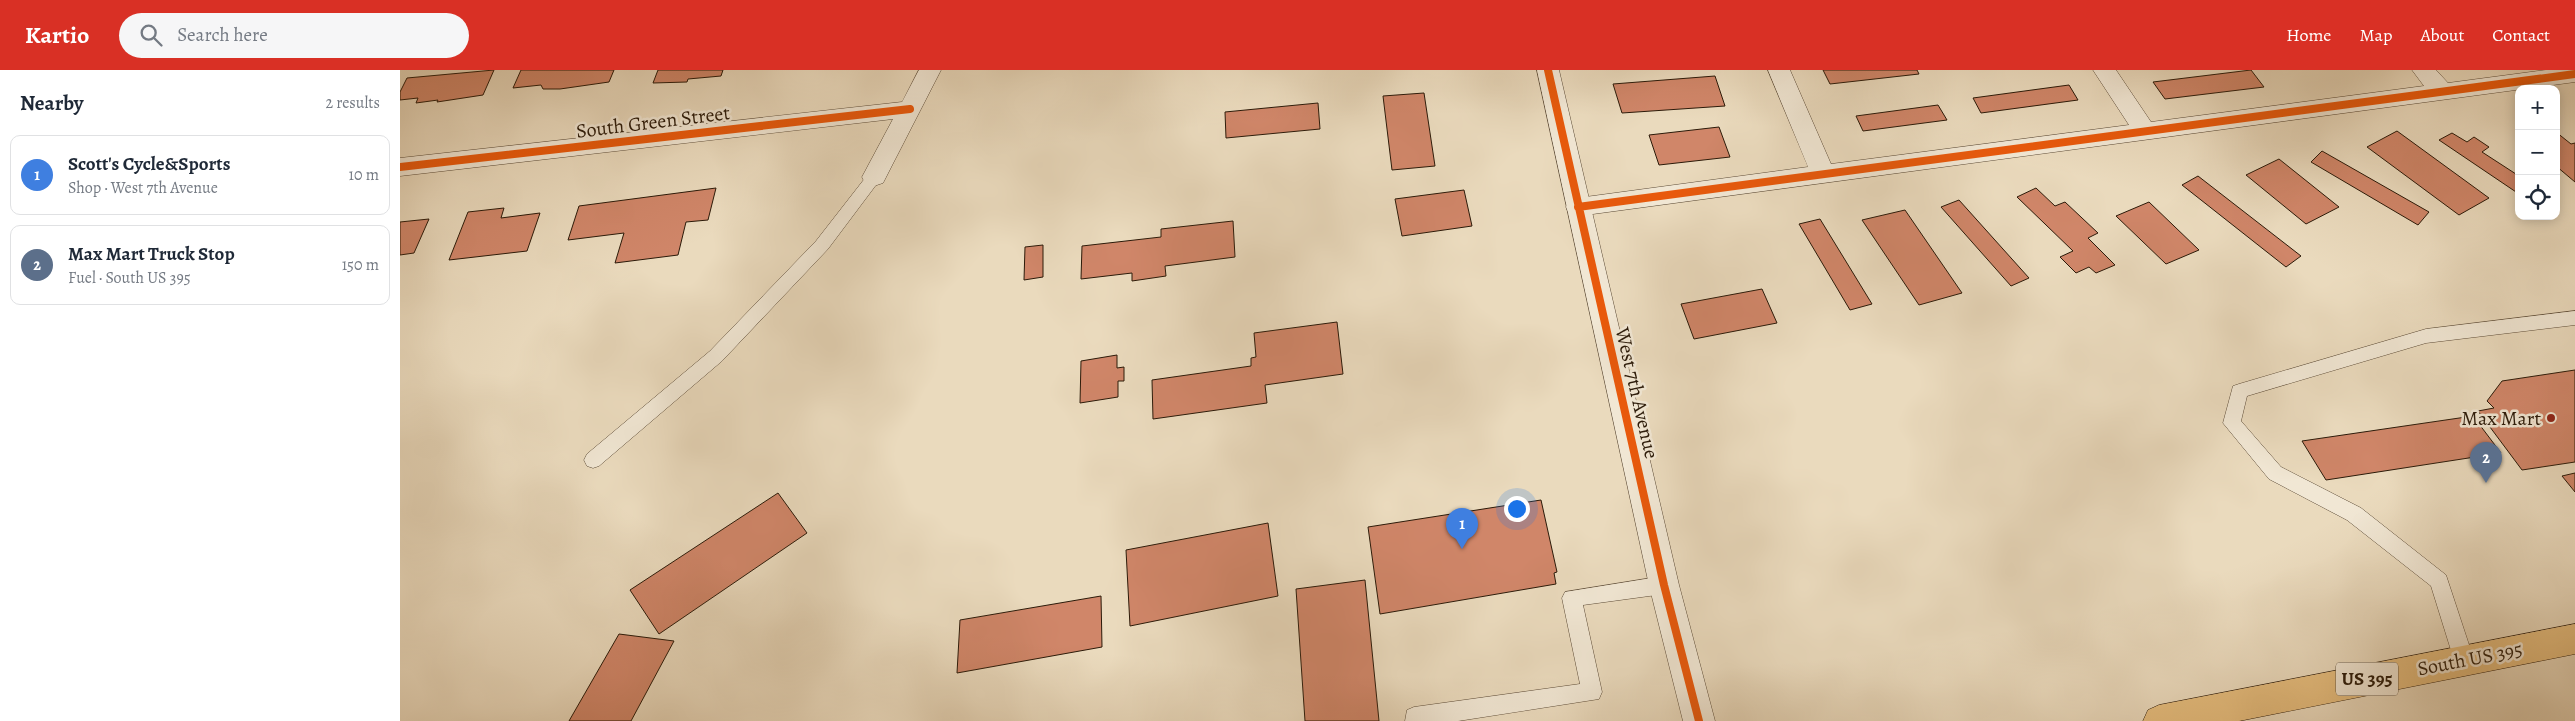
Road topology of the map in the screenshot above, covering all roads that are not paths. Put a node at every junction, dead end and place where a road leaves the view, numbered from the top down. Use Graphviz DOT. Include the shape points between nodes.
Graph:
graph roads {
  1 [pos="930,70"];
  2 [pos="1548,70"];
  3 [pos="1779,70"];
  4 [pos="2104,70"];
  5 [pos="2423,70"];
  6 [pos="2575,74"];
  7 [pos="2442,91"];
  8 [pos="910,109"];
  9 [pos="2145,131"];
  10 [pos="400,167"];
  11 [pos="1823,174"];
  12 [pos="874,177"];
  13 [pos="1578,207"];
  14 [pos="2575,318"];
  15 [pos="593,460"];
  16 [pos="1664,585"];
  17 [pos="2575,639"];
  18 [pos="2464,660"];
  19 [pos="1415,721"];
  20 [pos="1699,721"];
  21 [pos="2158,721"];
  1 -- 8 [label="street"];
  2 -- 13 [label="street, West 7th Avenue"];
  3 -- 11 [label="street"];
  4 -- 9 [label="street"];
  5 -- 7 [label="street"];
  6 -- 7 [label="street"];
  7 -- 9 [label="street"];
  8 -- 10 [label="street, South Green Street"];
  8 -- 12 [label="street"];
  9 -- 11 [label="street"];
  11 -- 13 [label="street"];
  12 -- 15 [label="lane" via="822,245 716,356"];
  13 -- 16 [label="street, West 7th Avenue"];
  14 -- 18 [label="lane" via="2426,336 2239,391 2232,423 2275,473 2354,514 2439,581"];
  16 -- 19 [label="lane" via="1572,598 1592,692 1414,717"];
  16 -- 20 [label="street, West 7th Avenue"];
  17 -- 18 [label="highway, South US 395 / US 395"];
  18 -- 21 [label="highway, South US 395 / US 395"];
}
